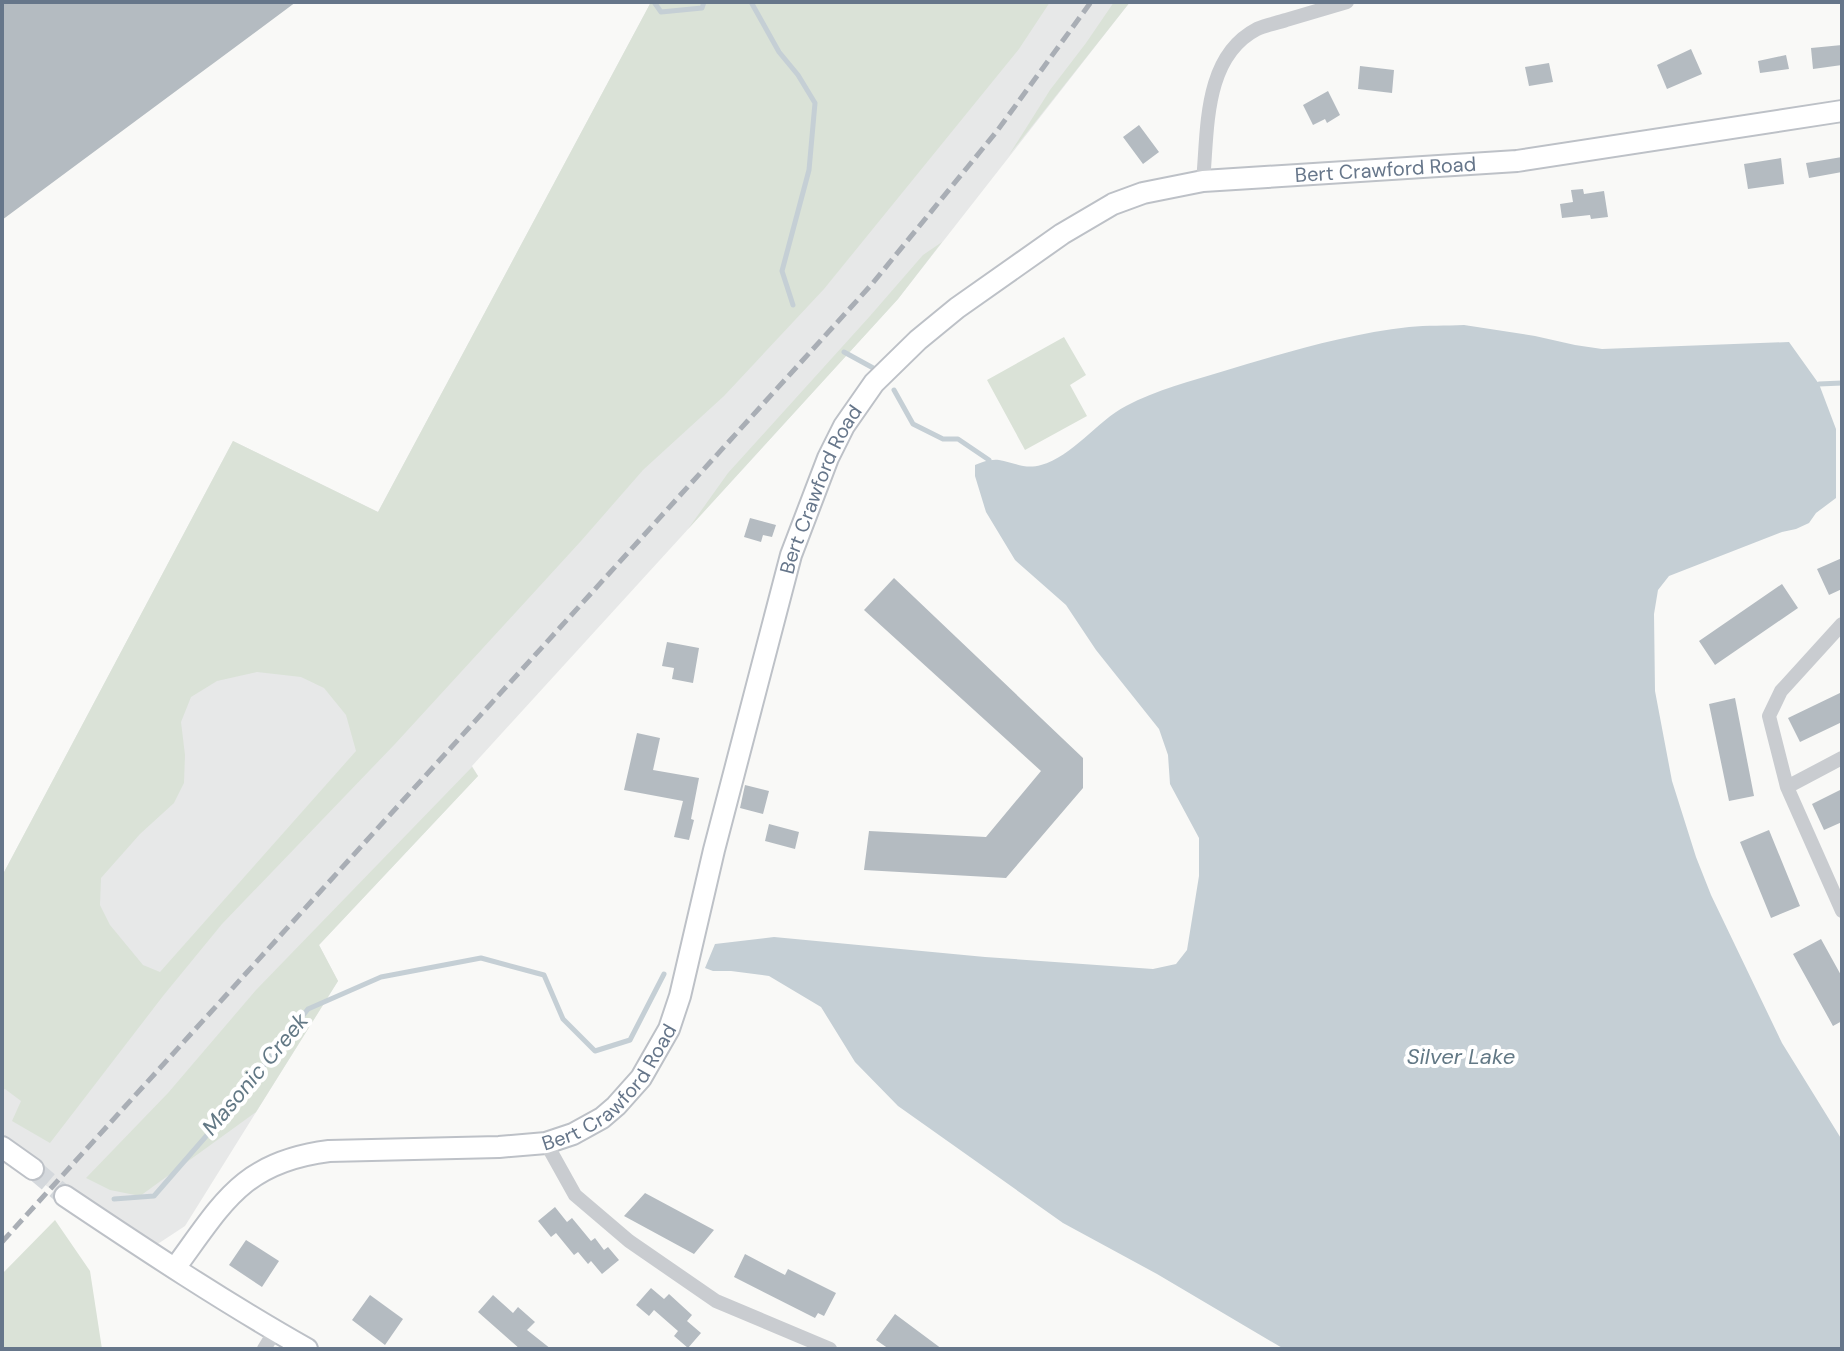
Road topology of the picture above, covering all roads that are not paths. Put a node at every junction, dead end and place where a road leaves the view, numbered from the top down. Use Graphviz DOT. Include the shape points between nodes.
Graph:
graph roads {
  1 [pos="1347,2"];
  2 [pos="1842,111"];
  3 [pos="1203,181"];
  4 [pos="1842,624"];
  5 [pos="1842,758"];
  6 [pos="1787,787"];
  7 [pos="1842,911"];
  8 [pos="546,1143"];
  9 [pos="2,1147"];
  10 [pos="33,1169"];
  11 [pos="65,1196"];
  12 [pos="175,1268"];
  13 [pos="275,1331"];
  14 [pos="264,1349"];
  15 [pos="307,1349"];
  16 [pos="830,1349"];
  1 -- 3 [label="street" via="1258,28 1226,57 1211,96"];
  2 -- 3 [label="street, Bert Crawford Road" via="1517,161"];
  3 -- 8 [label="street, Bert Crawford Road" via="1113,204 1062,234 918,340 874,383 844,426 791,555 669,1029 641,1078 616,1106 588,1127"];
  4 -- 6 [label="street" via="1781,691 1769,716"];
  5 -- 6 [label="street"];
  6 -- 7 [label="street"];
  8 -- 12 [label="street, Bert Crawford Road" via="329,1151 289,1158 236,1189"];
  8 -- 16 [label="street" via="575,1195 629,1241 716,1301"];
  9 -- 10 [label="street"];
  11 -- 12 [label="street"];
  12 -- 13 [label="street"];
  13 -- 14 [label="street"];
  13 -- 15 [label="street"];
}
